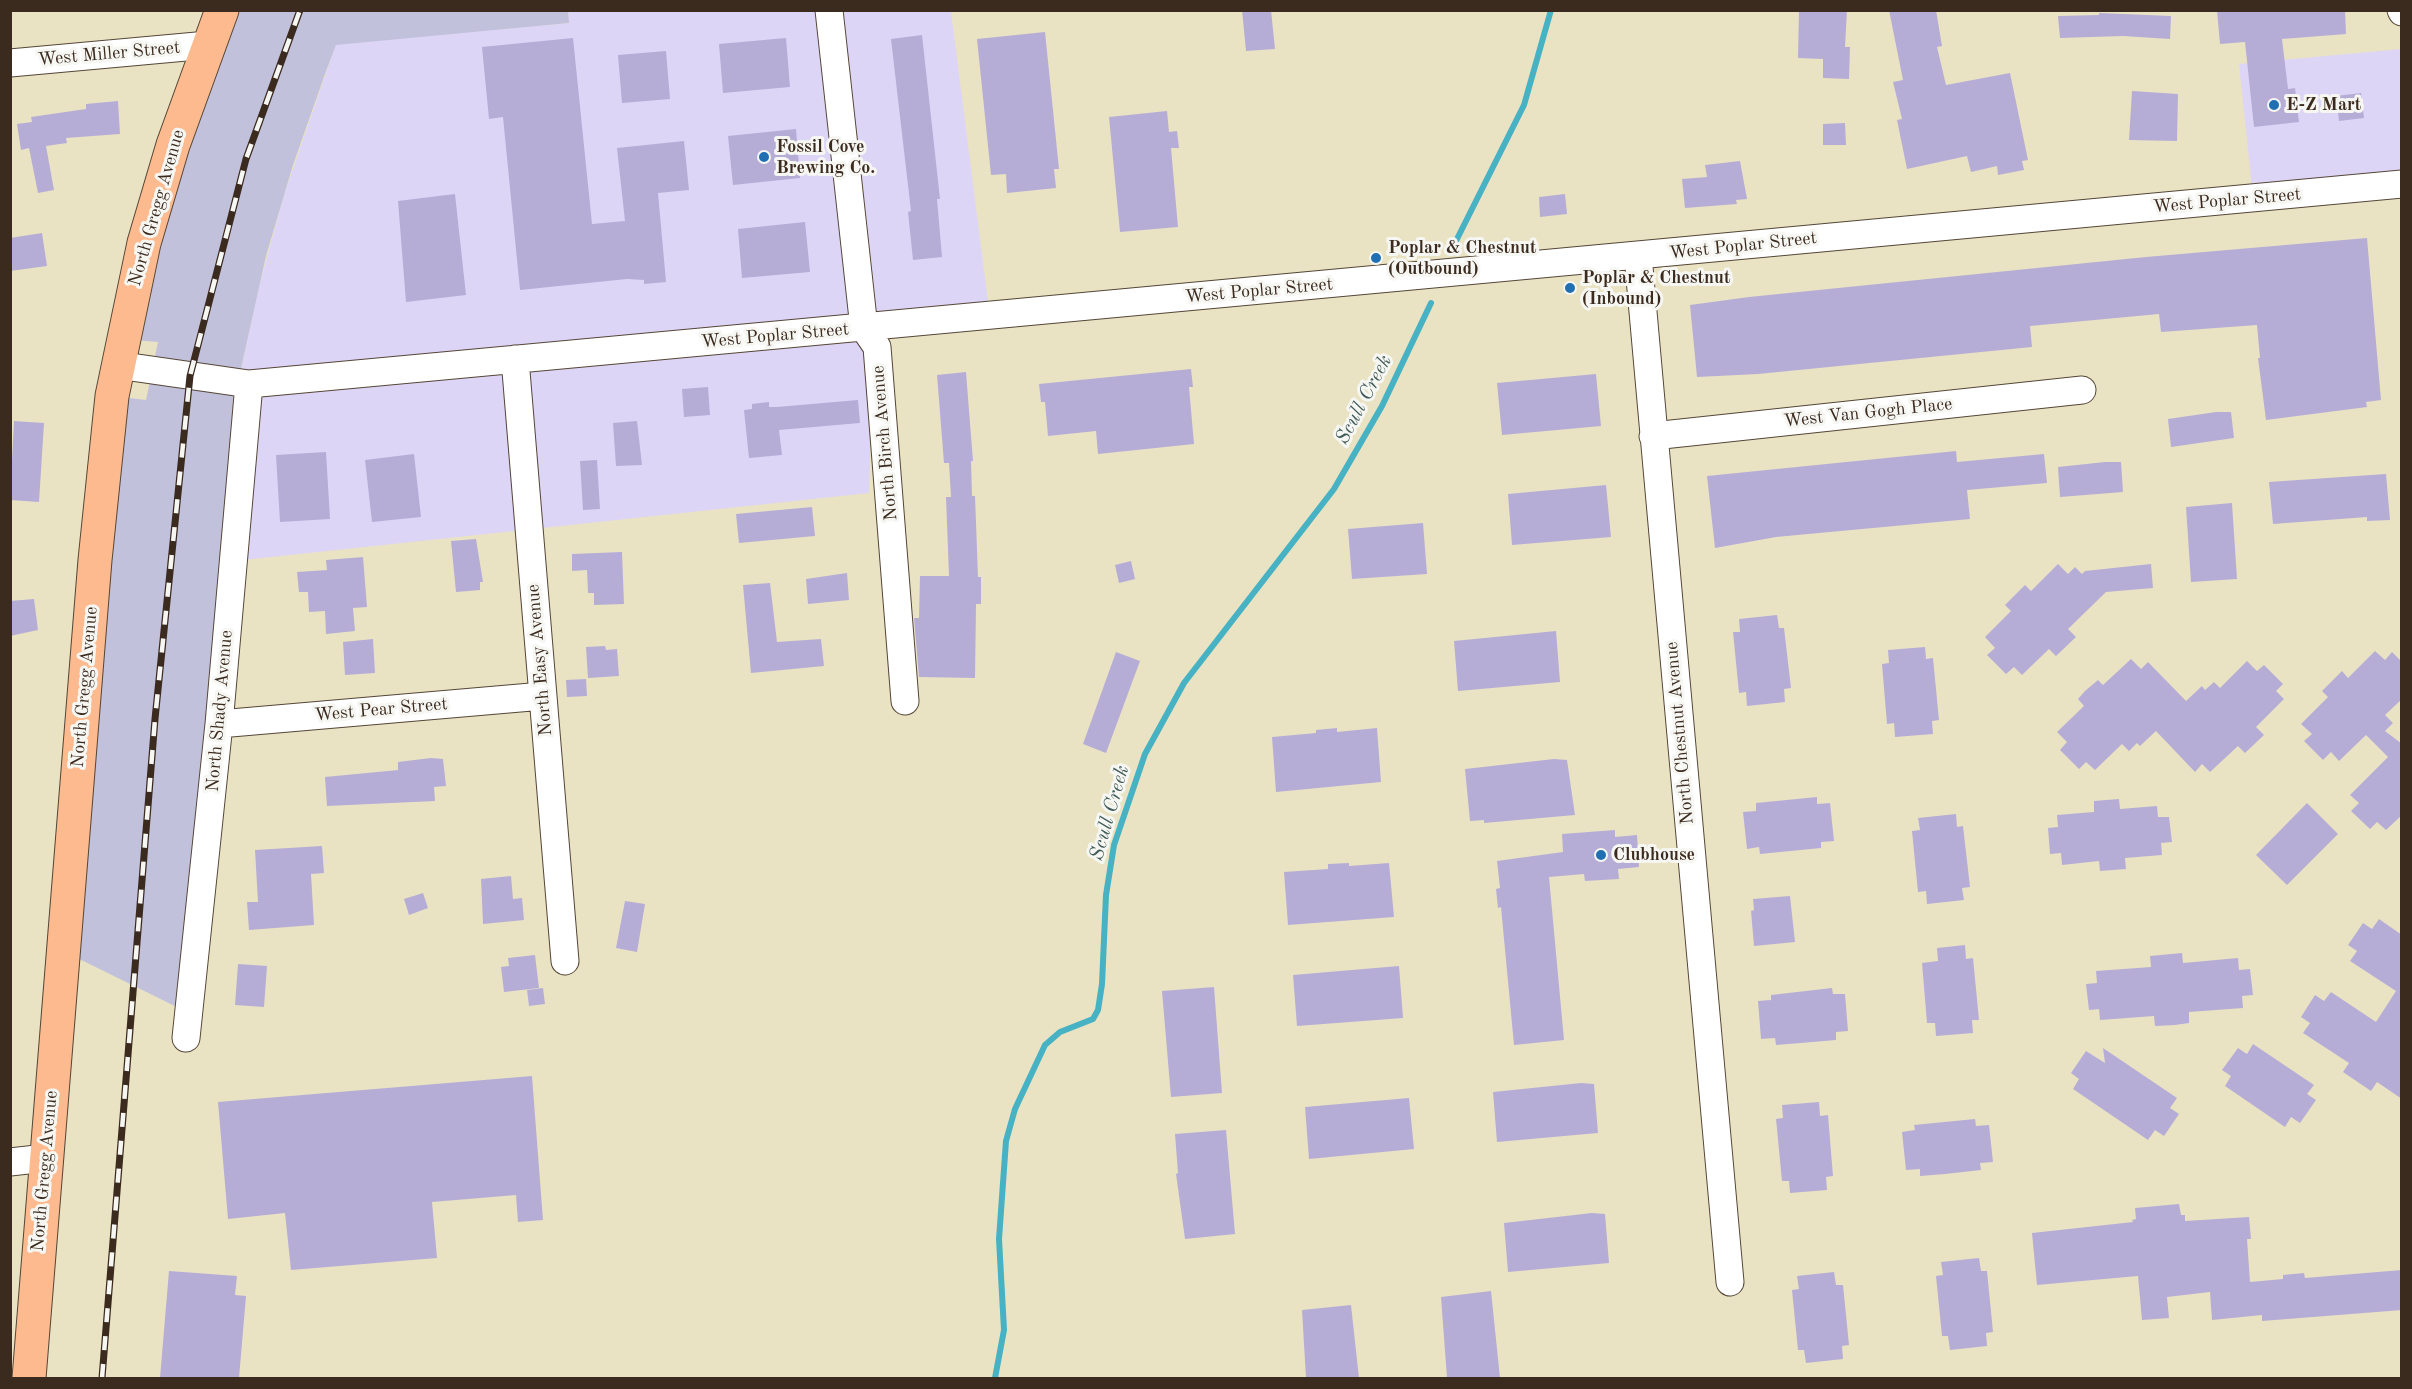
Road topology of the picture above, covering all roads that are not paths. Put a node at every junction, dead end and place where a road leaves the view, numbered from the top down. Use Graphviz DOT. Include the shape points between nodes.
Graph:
graph roads {
  1 [pos="222,10"];
  2 [pos="829,10"];
  3 [pos="208,45"];
  4 [pos="10,63"];
  5 [pos="2402,184"];
  6 [pos="1638,256"];
  7 [pos="864,328"];
  8 [pos="515,359"];
  9 [pos="117,365"];
  10 [pos="249,384"];
  11 [pos="2082,390"];
  12 [pos="1653,436"];
  13 [pos="543,696"];
  14 [pos="905,701"];
  15 [pos="219,724"];
  16 [pos="565,961"];
  17 [pos="186,1038"];
  18 [pos="46,1158"];
  19 [pos="10,1161"];
  20 [pos="1730,1282"];
  21 [pos="29,1378"];
  1 -- 3 [label="main road, North Gregg Avenue"];
  2 -- 7 [label="street, North Birch Avenue"];
  3 -- 4 [label="street, West Miller Street"];
  3 -- 9 [label="main road, North Gregg Avenue" via="144,243"];
  5 -- 6 [label="street, West Poplar Street"];
  6 -- 7 [label="street, West Poplar Street"];
  6 -- 12 [label="street, North Chestnut Avenue"];
  7 -- 8 [label="street, West Poplar Street"];
  7 -- 14 [label="street, North Birch Avenue" via="877,347"];
  8 -- 10 [label="street, West Poplar Street"];
  8 -- 13 [label="street, North Easy Avenue"];
  9 -- 10 [label="street, West Poplar Street"];
  9 -- 18 [label="main road, North Gregg Avenue" via="95,560"];
  10 -- 15 [label="street, North Shady Avenue"];
  11 -- 12 [label="street, West Van Gogh Place"];
  12 -- 20 [label="street, North Chestnut Avenue"];
  13 -- 15 [label="street, West Pear Street"];
  13 -- 16 [label="street, North Easy Avenue"];
  15 -- 17 [label="street, North Shady Avenue"];
  18 -- 19 [label="street"];
  18 -- 21 [label="main road, North Gregg Avenue"];
}
